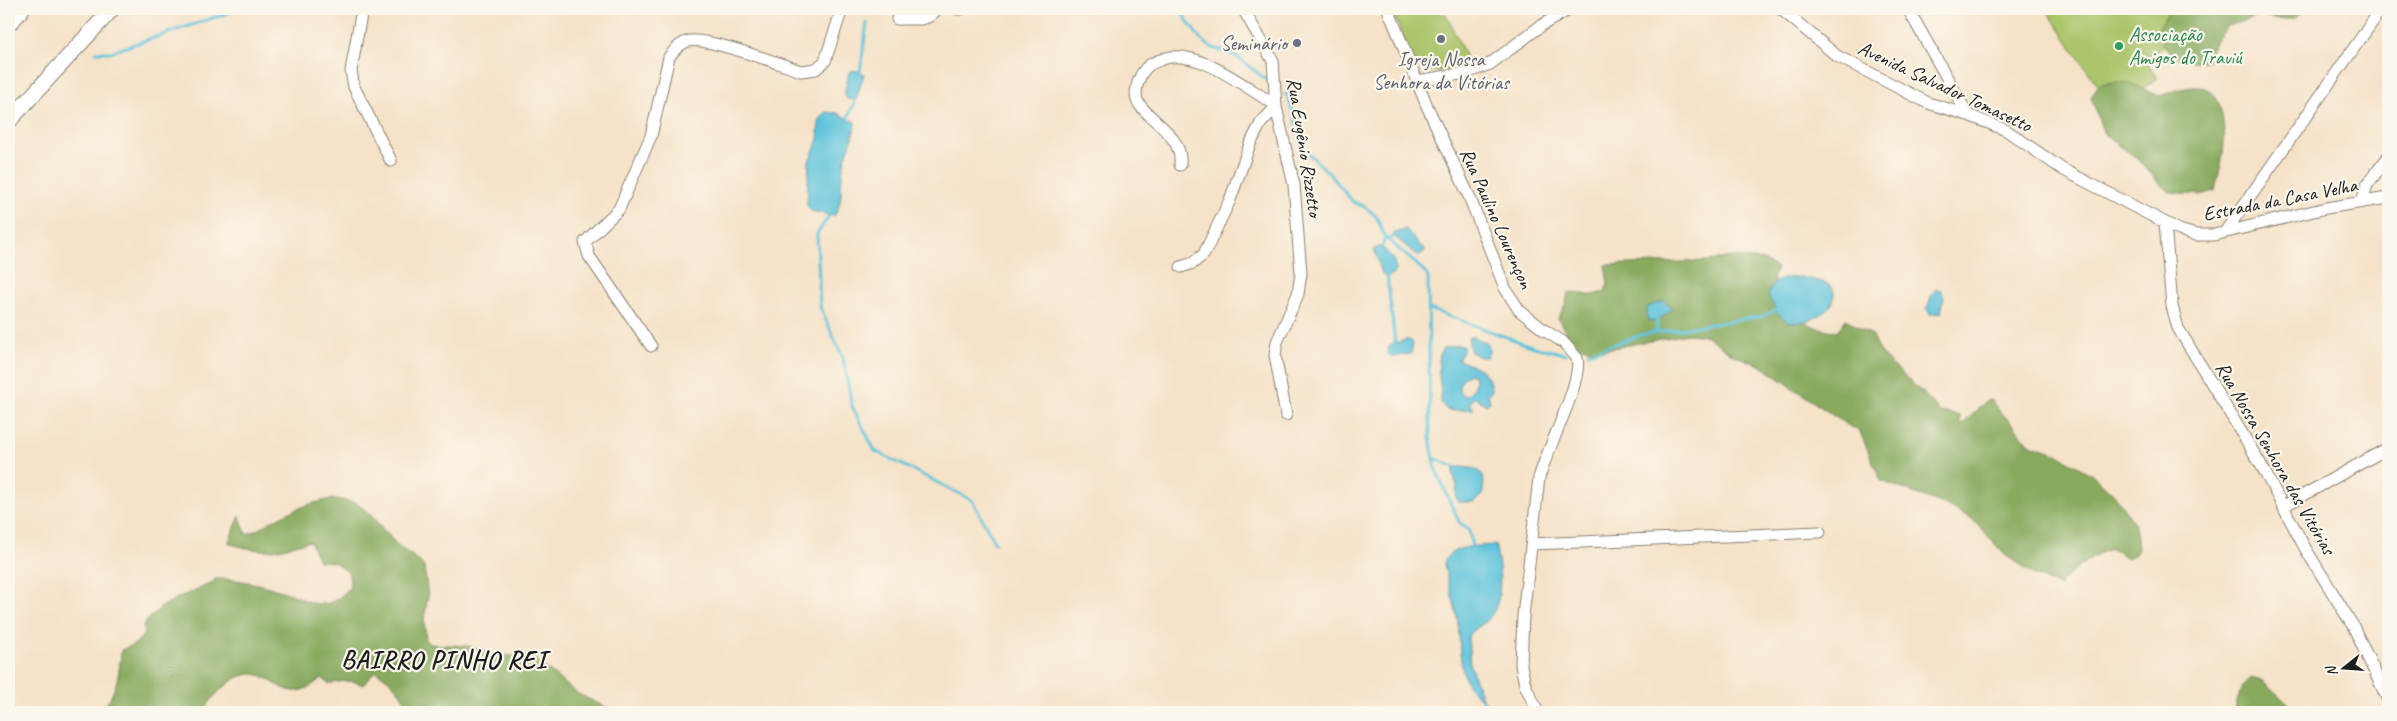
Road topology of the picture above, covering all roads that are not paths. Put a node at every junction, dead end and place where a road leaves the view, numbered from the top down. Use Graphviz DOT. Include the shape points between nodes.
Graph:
graph roads {
  1 [pos="19,9"];
  2 [pos="112,9"];
  3 [pos="362,9"];
  4 [pos="842,9"];
  5 [pos="938,9"];
  6 [pos="957,9"];
  7 [pos="961,9"];
  8 [pos="1242,9"];
  9 [pos="1388,9"];
  10 [pos="1570,9"];
  11 [pos="1781,9"];
  12 [pos="1908,9"];
  13 [pos="897,18"];
  14 [pos="2375,18"];
  15 [pos="9,20"];
  16 [pos="1417,81"];
  17 [pos="1276,106"];
  18 [pos="1968,115"];
  19 [pos="9,121"];
  20 [pos="2388,157"];
  21 [pos="391,161"];
  22 [pos="1180,165"];
  23 [pos="2388,198"];
  24 [pos="2362,202"];
  25 [pos="2152,218"];
  26 [pos="2164,224"];
  27 [pos="2225,232"];
  28 [pos="1181,267"];
  29 [pos="651,346"];
  30 [pos="1286,415"];
  31 [pos="2388,448"];
  32 [pos="2284,506"];
  33 [pos="1820,532"];
  34 [pos="1532,544"];
  35 [pos="2388,700"];
  36 [pos="1538,712"];
  1 -- 15 [label="highway"];
  2 -- 19 [label="main road"];
  3 -- 21 [label="street" via="351,71 354,87"];
  4 -- 29 [label="street" via="825,61 816,68 801,70 709,42 690,41 675,48 669,57 651,136 619,210 585,242 589,256"];
  5 -- 13 [label="street" via="920,19"];
  6 -- 7 [label="street"];
  8 -- 17 [label="street, Rua Eugênio Rizzetto" via="1273,61"];
  9 -- 16 [label="street, Rua Paulino Lourençon"];
  10 -- 16 [label="street" via="1542,25 1490,64 1457,75"];
  11 -- 18 [label="street, Avenida Salvador Tomasetto" via="1837,56 1928,103"];
  12 -- 18 [label="street"];
  14 -- 27 [label="street"];
  16 -- 34 [label="street, Rua Paulino Lourençon" via="1512,300 1519,310 1563,342 1578,358 1574,387 1544,458 1539,478"];
  17 -- 22 [label="street" via="1242,82 1195,60 1173,56 1148,66 1141,75 1136,98 1175,142"];
  17 -- 28 [label="street" via="1261,123 1250,144 1230,200 1204,254 1194,263"];
  17 -- 30 [label="street, Rua Eugênio Rizzetto" via="1294,185 1301,273 1298,294 1277,342 1276,355"];
  18 -- 25 [label="street, Avenida Salvador Tomasetto" via="2006,130 2062,169"];
  20 -- 24 [label="street" via="2367,185"];
  23 -- 24 [label="street, Estrada da Casa Velha"];
  24 -- 27 [label="street, Estrada da Casa Velha"];
  25 -- 26 [label="street, Estrada da Casa Velha"];
  26 -- 27 [label="street, Estrada da Casa Velha" via="2196,235"];
  26 -- 32 [label="street, Rua Nossa Senhora das Vitórias" via="2172,306 2178,328"];
  31 -- 32 [label="street"];
  32 -- 35 [label="street, Rua Nossa Senhora das Vitórias" via="2305,548 2353,626"];
  33 -- 34 [label="street"];
  34 -- 36 [label="street, Rua Paulino Lourençon" via="1521,665 1525,685"];
}
